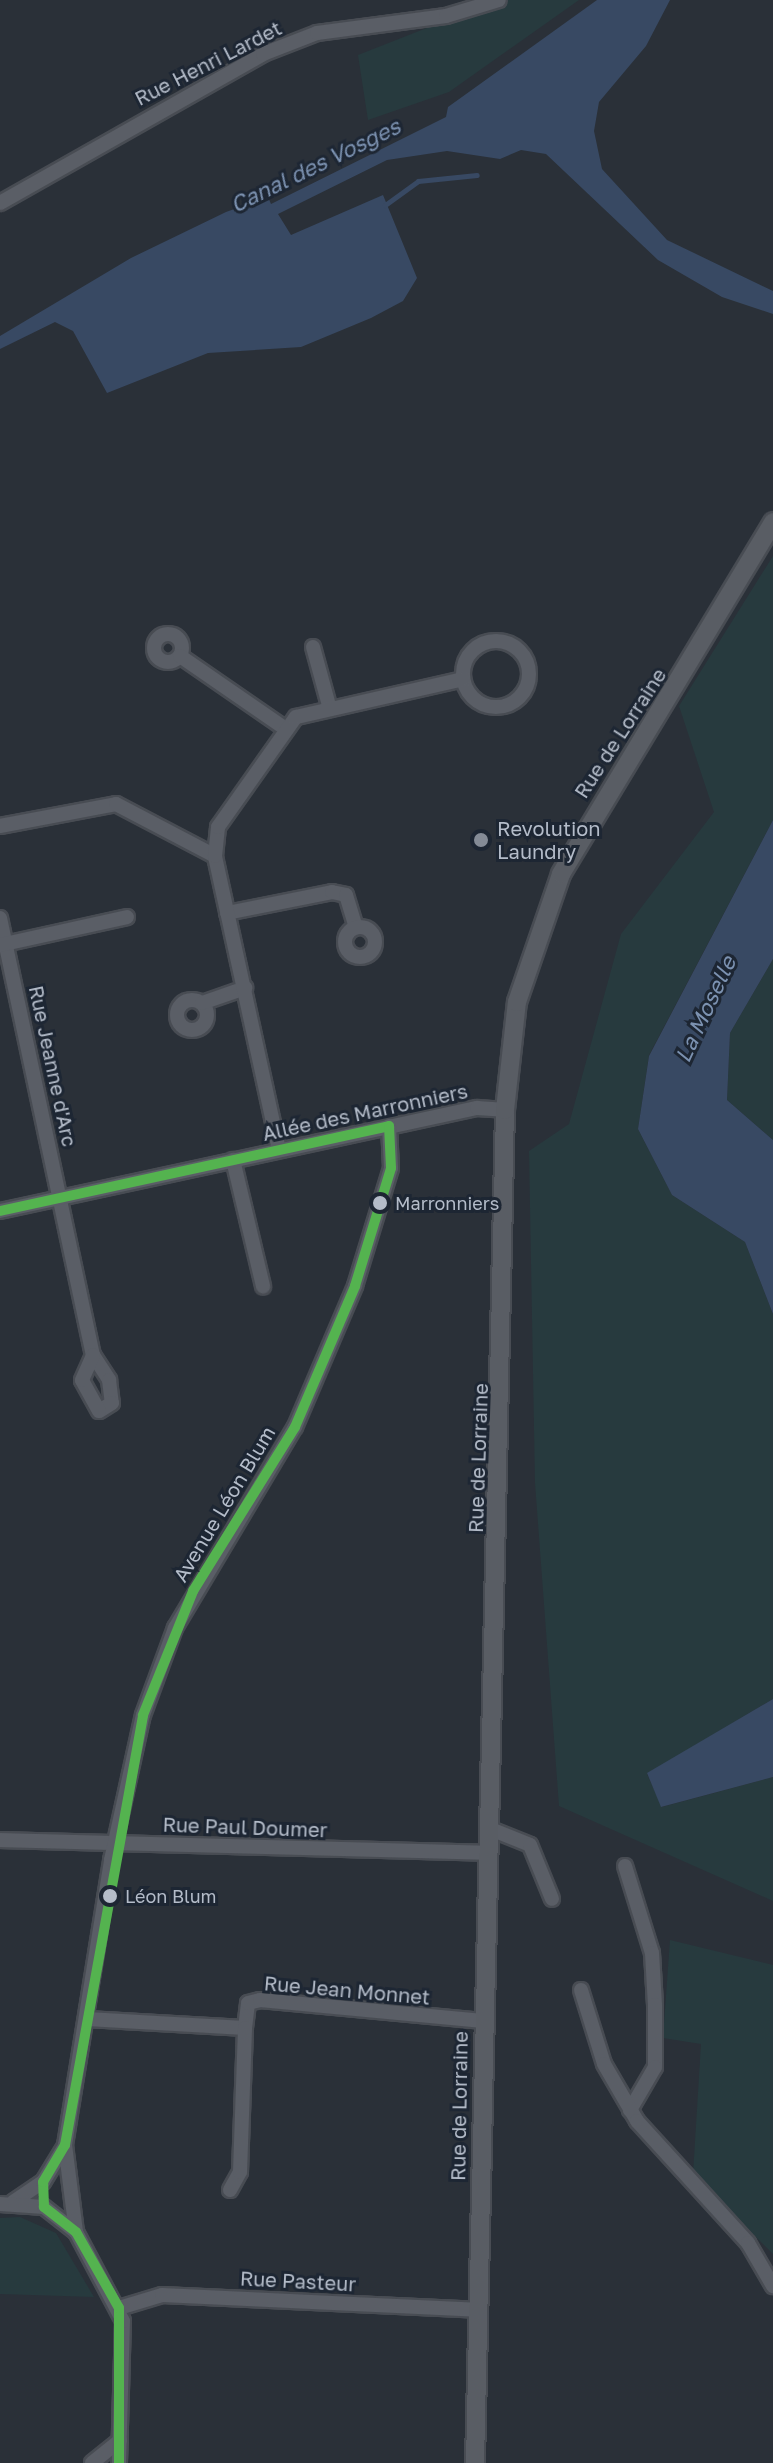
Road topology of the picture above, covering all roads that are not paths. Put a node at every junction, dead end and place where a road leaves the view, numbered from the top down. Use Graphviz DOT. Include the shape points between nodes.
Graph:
graph roads {
  1 [pos="499,0"];
  2 [pos="0,203"];
  3 [pos="773,522"];
  4 [pos="313,647"];
  5 [pos="180,656"];
  6 [pos="463,679"];
  7 [pos="330,709"];
  8 [pos="283,727"];
  9 [pos="0,826"];
  10 [pos="215,856"];
  11 [pos="227,913"];
  12 [pos="127,917"];
  13 [pos="0,918"];
  14 [pos="356,928"];
  15 [pos="3,944"];
  16 [pos="245,988"];
  17 [pos="202,1003"];
  18 [pos="505,1110"];
  19 [pos="389,1126"];
  20 [pos="279,1150"];
  21 [pos="233,1160"];
  22 [pos="63,1198"];
  23 [pos="0,1211"];
  24 [pos="263,1286"];
  25 [pos="93,1355"];
  26 [pos="488,1828"];
  27 [pos="0,1840"];
  28 [pos="115,1843"];
  29 [pos="488,1853"];
  30 [pos="625,1866"];
  31 [pos="552,1899"];
  32 [pos="581,1990"];
  33 [pos="87,2019"];
  34 [pos="483,2021"];
  35 [pos="245,2028"];
  36 [pos="630,2110"];
  37 [pos="65,2145"];
  38 [pos="43,2182"];
  39 [pos="230,2190"];
  40 [pos="70,2193"];
  41 [pos="6,2203"];
  42 [pos="44,2207"];
  43 [pos="76,2232"];
  44 [pos="773,2286"];
  45 [pos="119,2308"];
  46 [pos="477,2310"];
  47 [pos="120,2440"];
  48 [pos="92,2463"];
  49 [pos="119,2463"];
  50 [pos="475,2463"];
  1 -- 2 [label="street, Rue Henri Lardet" via="446,16 317,33 263,54"];
  3 -- 18 [label="main road, Rue de Lorraine" via="561,874 517,1002"];
  4 -- 7 [label="street"];
  5 -- 8 [label="street"];
  6 -- 6 [label="street" via="472,697 501,706 526,689 529,668 508,643 485,643 468,657"];
  6 -- 7 [label="street"];
  7 -- 8 [label="street"];
  8 -- 10 [label="street" via="218,827"];
  9 -- 10 [label="street" via="116,804"];
  10 -- 11 [label="street"];
  11 -- 14 [label="street" via="332,892 346,895"];
  11 -- 16 [label="street"];
  12 -- 15 [label="street"];
  13 -- 15 [label="street, Rue Jeanne d'Arc"];
  15 -- 22 [label="street, Rue Jeanne d'Arc"];
  16 -- 17 [label="street"];
  16 -- 20 [label="street"];
  18 -- 19 [label="street, Allée des Marronniers"];
  18 -- 26 [label="main road, Rue de Lorraine"];
  19 -- 20 [label="street, Allée des Marronniers"];
  19 -- 28 [label="street, Avenue Léon Blum" via="391,1168 355,1286 295,1427 175,1628 143,1715"];
  20 -- 21 [label="street, Allée des Marronniers"];
  21 -- 22 [label="street, Allée des Marronniers"];
  21 -- 24 [label="street"];
  22 -- 23 [label="street, Allée des Marronniers"];
  22 -- 25 [label="street, Rue Jeanne d'Arc"];
  26 -- 29 [label="main road, Rue de Lorraine"];
  26 -- 31 [label="street" via="530,1845"];
  27 -- 28 [label="street, Rue Paul Doumer"];
  28 -- 29 [label="street, Rue Paul Doumer"];
  28 -- 33 [label="street, Avenue Léon Blum"];
  29 -- 34 [label="main road, Rue de Lorraine"];
  30 -- 36 [label="street" via="652,1953 655,2005 655,2067"];
  32 -- 36 [label="street" via="604,2064"];
  33 -- 35 [label="street"];
  33 -- 37 [label="street, Avenue Léon Blum"];
  34 -- 35 [label="street, Rue Jean Monnet" via="260,2000 248,2003"];
  34 -- 46 [label="main road, Rue de Lorraine"];
  35 -- 39 [label="street" via="240,2172"];
  36 -- 44 [label="street" via="667,2161 748,2243"];
  37 -- 38 [label="street, Avenue Léon Blum"];
  37 -- 40 [label="street, Avenue Léon Blum"];
  38 -- 40 [label="street"];
  38 -- 41 [label="street, Avenue Léon Blum"];
  38 -- 42 [label="street"];
  40 -- 42 [label="street"];
  40 -- 43 [label="street, Avenue Léon Blum"];
  41 -- 42 [label="street"];
  42 -- 43 [label="street"];
  43 -- 45 [label="street"];
  45 -- 46 [label="street, Rue Pasteur" via="162,2295"];
  45 -- 47 [label="street"];
  46 -- 50 [label="main road, Rue de Lorraine"];
  47 -- 48 [label="street"];
  47 -- 49 [label="street"];
}
